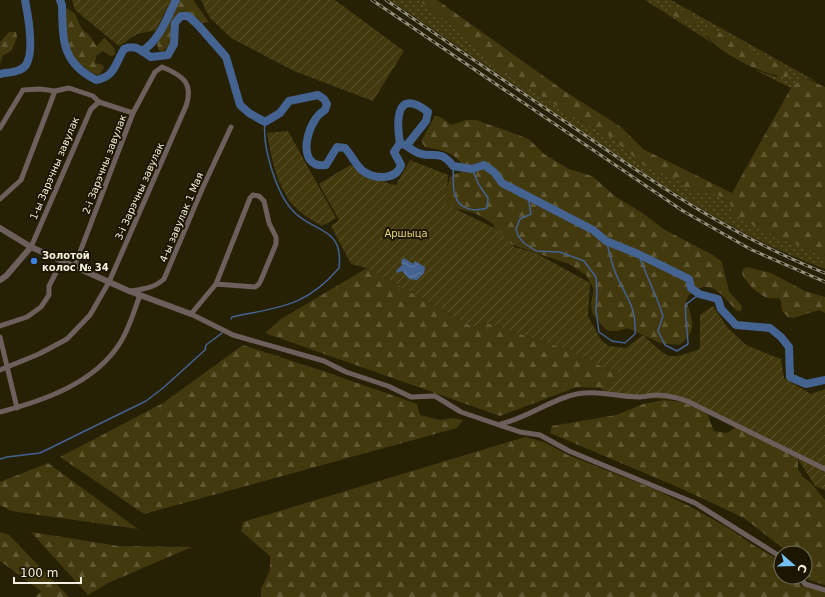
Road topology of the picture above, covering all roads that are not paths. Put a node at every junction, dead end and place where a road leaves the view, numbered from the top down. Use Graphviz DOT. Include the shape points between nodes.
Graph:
graph roads {
  1 [pos="155,72"];
  2 [pos="55,91"];
  3 [pos="99,102"];
  4 [pos="133,112"];
  5 [pos="231,127"];
  6 [pos="0,128"];
  7 [pos="0,199"];
  8 [pos="0,228"];
  9 [pos="31,247"];
  10 [pos="62,260"];
  11 [pos="75,265"];
  12 [pos="0,280"];
  13 [pos="108,282"];
  14 [pos="216,284"];
  15 [pos="129,291"];
  16 [pos="140,295"];
  17 [pos="191,314"];
  18 [pos="0,326"];
  19 [pos="0,337"];
  20 [pos="8,366"];
  21 [pos="0,370"];
  22 [pos="17,408"];
  23 [pos="0,412"];
  24 [pos="500,425"];
  25 [pos="825,469"];
  26 [pos="773,552"];
  27 [pos="808,585"];
  28 [pos="825,590"];
  1 -- 4 [label="street, 2-і Зарэчны завулак"];
  1 -- 13 [label="street, 3-і Зарэчны завулак" via="162,66 173,71 184,80 189,98"];
  2 -- 3 [label="street" via="69,88 93,96"];
  2 -- 6 [label="street" via="23,90"];
  2 -- 7 [label="street" via="21,180"];
  3 -- 4 [label="street"];
  3 -- 9 [label="street, 1-ы Зарэчны завулак" via="91,110"];
  4 -- 11 [label="street, 2-і Зарэчны завулак"];
  5 -- 15 [label="street, 4-ы завулак 1 Мая" via="164,279 147,289"];
  8 -- 9 [label="street"];
  9 -- 10 [label="street"];
  9 -- 12 [label="street, 1-ы Зарэчны завулак"];
  10 -- 11 [label="street"];
  10 -- 18 [label="street" via="49,286 49,296 41,307 26,317"];
  11 -- 13 [label="street"];
  13 -- 15 [label="street"];
  13 -- 20 [label="street, 3-і Зарэчны завулак" via="90,315 67,339"];
  14 -- 14 [label="street" via="255,287 261,280 276,244 276,237 269,223 264,201 258,196 253,195 250,198"];
  14 -- 17 [label="street"];
  15 -- 16 [label="street"];
  16 -- 17 [label="street"];
  16 -- 22 [label="street" via="120,343 105,363 86,377 38,402"];
  17 -- 24 [label="street" via="233,335 324,361 411,397 435,396 461,412"];
  19 -- 20 [label="street"];
  20 -- 21 [label="street, 3-і Зарэчны завулак"];
  20 -- 22 [label="street"];
  22 -- 23 [label="street"];
  24 -- 25 [label="street" via="577,394 608,392 639,397 671,396 687,401"];
  24 -- 26 [label="street" via="540,435 569,451 695,503"];
  27 -- 28 [label="street"];
}
